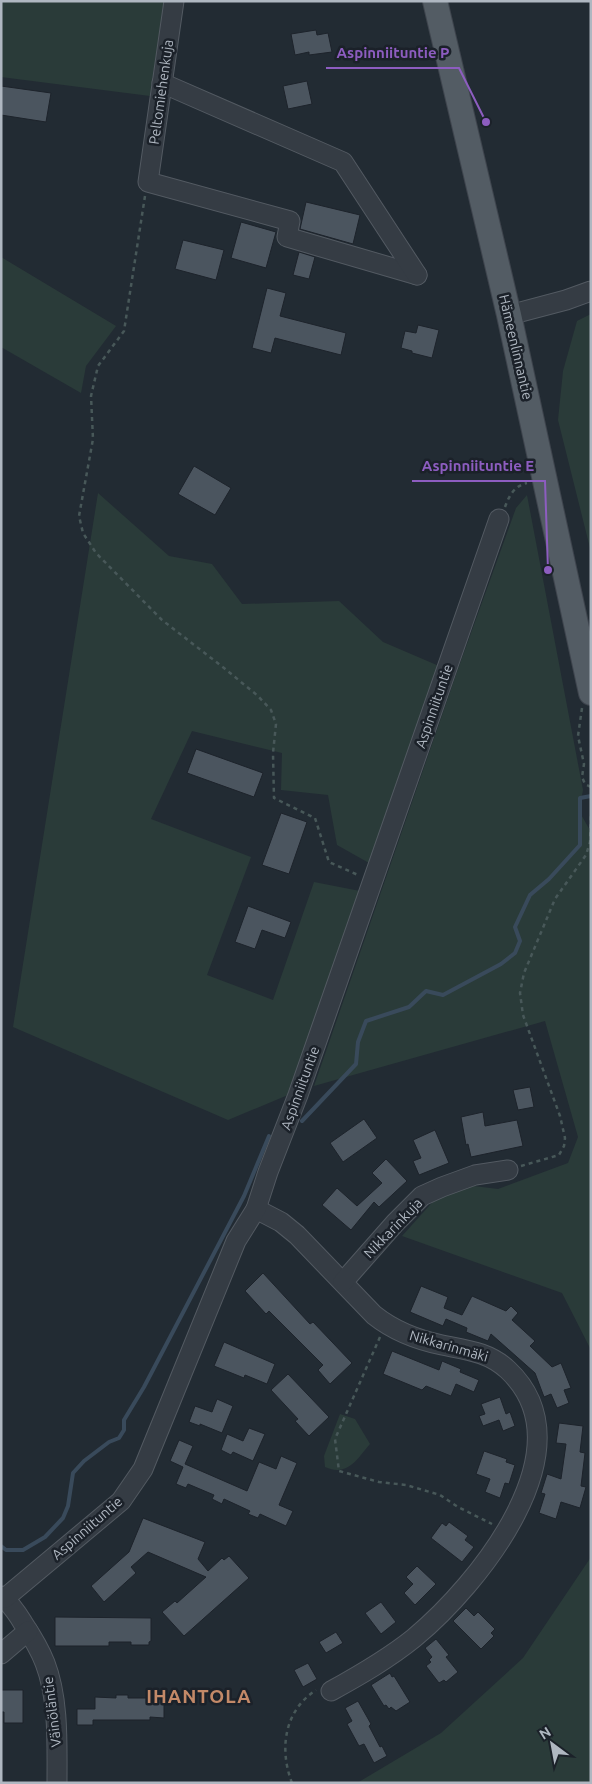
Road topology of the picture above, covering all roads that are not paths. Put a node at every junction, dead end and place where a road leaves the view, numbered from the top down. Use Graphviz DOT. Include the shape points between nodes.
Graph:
graph roads {
  1 [pos="174,1"];
  2 [pos="436,1"];
  3 [pos="162,83"];
  4 [pos="591,291"];
  5 [pos="509,315"];
  6 [pos="499,520"];
  7 [pos="591,693"];
  8 [pos="508,1170"];
  9 [pos="256,1209"];
  10 [pos="343,1282"];
  11 [pos="3,1597"];
  12 [pos="28,1630"];
  13 [pos="1,1654"];
  14 [pos="326,1689"];
  15 [pos="57,1783"];
  1 -- 3 [label="street, Peltomiehenkuja"];
  2 -- 5 [label="main road, Hämeenlinnantie"];
  3 -- 3 [label="street, Peltomiehenkuja" via="148,182 290,221 287,237 416,275 343,162"];
  4 -- 5 [label="street"];
  5 -- 7 [label="main road, Hämeenlinnantie"];
  6 -- 9 [label="street, Aspinniituntie"];
  8 -- 10 [label="street, Nikkarinkuja" via="458,1180 422,1196"];
  9 -- 10 [label="street, Nikkarinmäki" via="297,1235"];
  9 -- 11 [label="street, Aspinniituntie" via="236,1241 143,1469 134,1483 120,1501"];
  10 -- 14 [label="street, Nikkarinmäki" via="387,1325 419,1339 480,1352 496,1360 519,1380 536,1424 536,1454 524,1498 507,1530 458,1596 413,1638 375,1666"];
  11 -- 12 [label="street, Väinöläntie"];
  12 -- 13 [label="street"];
  12 -- 15 [label="street, Väinöläntie" via="46,1664 53,1697"];
}
